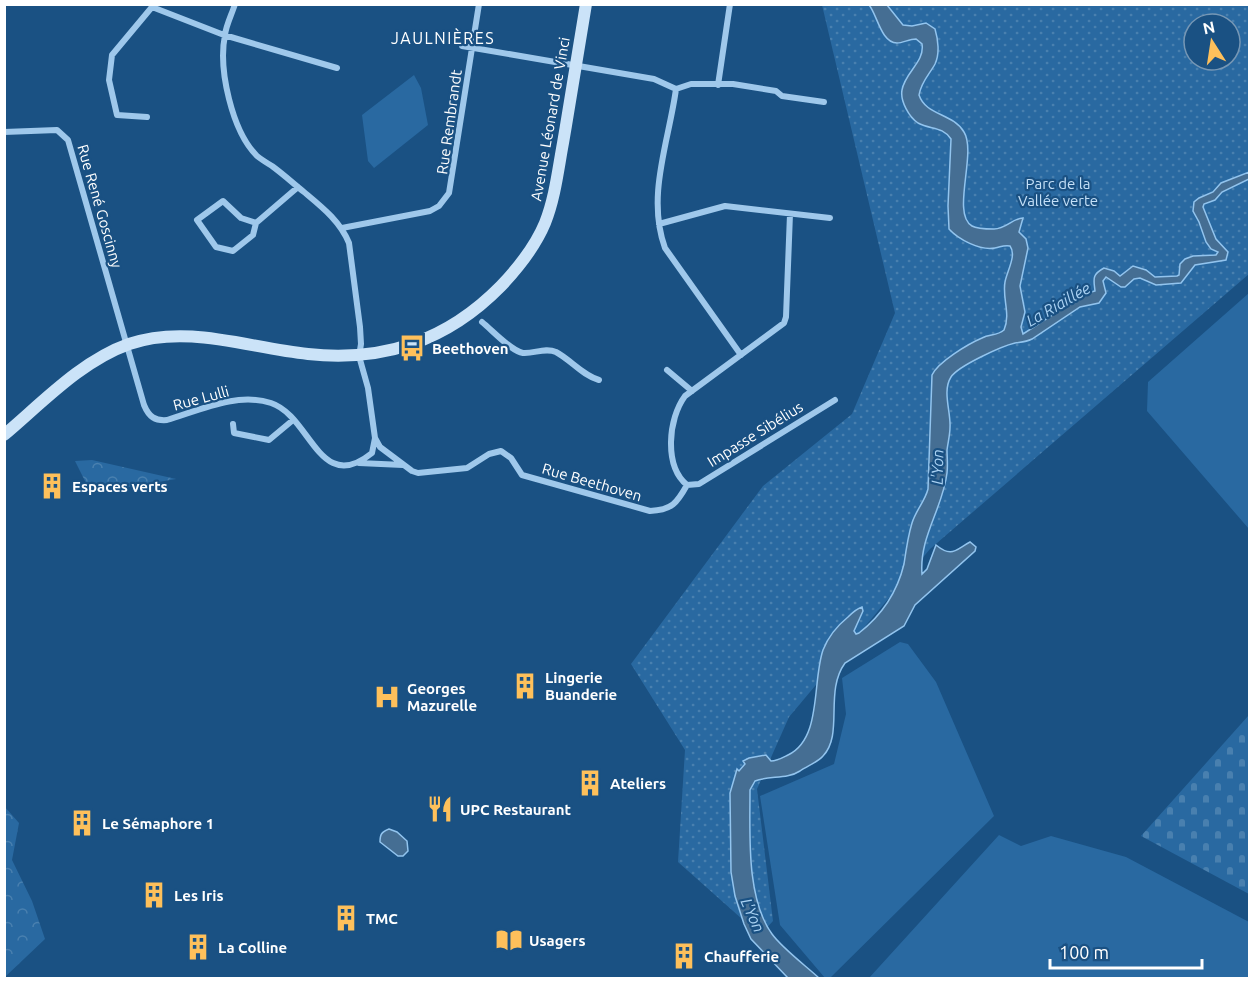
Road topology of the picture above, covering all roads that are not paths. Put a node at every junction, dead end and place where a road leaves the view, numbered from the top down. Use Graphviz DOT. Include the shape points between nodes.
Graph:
graph roads {
  1 [pos="235,4"];
  2 [pos="479,4"];
  3 [pos="586,4"];
  4 [pos="730,4"];
  5 [pos="152,6"];
  6 [pos="224,35"];
  7 [pos="462,46"];
  8 [pos="473,47"];
  9 [pos="576,66"];
  10 [pos="337,68"];
  11 [pos="718,85"];
  12 [pos="676,89"];
  13 [pos="824,102"];
  14 [pos="147,117"];
  15 [pos="4,132"];
  16 [pos="298,187"];
  17 [pos="789,214"];
  18 [pos="830,218"];
  19 [pos="256,223"];
  20 [pos="658,224"];
  21 [pos="342,228"];
  22 [pos="482,322"];
  23 [pos="128,344"];
  24 [pos="741,355"];
  25 [pos="359,356"];
  26 [pos="667,370"];
  27 [pos="599,380"];
  28 [pos="692,391"];
  29 [pos="834,400"];
  30 [pos="293,420"];
  31 [pos="233,424"];
  32 [pos="4,435"];
  33 [pos="375,438"];
  34 [pos="355,463"];
  35 [pos="403,465"];
  36 [pos="687,485"];
  1 -- 6 [label="street"];
  2 -- 8 [label="street, Rue Rembrandt"];
  3 -- 9 [label="street, Avenue Léonard de Vinci"];
  4 -- 11 [label="street"];
  5 -- 6 [label="street"];
  5 -- 14 [label="street" via="112,55 109,80 117,115"];
  6 -- 10 [label="street"];
  6 -- 16 [label="street" via="228,93 240,132 258,157"];
  7 -- 8 [label="street"];
  8 -- 9 [label="street"];
  8 -- 21 [label="street, Rue Rembrandt" via="452,184 445,201 430,211"];
  9 -- 12 [label="street" via="654,79"];
  9 -- 25 [label="street, Avenue Léonard de Vinci" via="545,223 514,273 472,313 451,327 396,350"];
  11 -- 12 [label="street" via="691,84"];
  11 -- 13 [label="street" via="733,84"];
  12 -- 20 [label="street" via="658,195"];
  15 -- 23 [label="street, Rue René Goscinny" via="57,130 68,140"];
  16 -- 19 [label="street"];
  16 -- 21 [label="street"];
  17 -- 18 [label="street"];
  17 -- 20 [label="street" via="725,206"];
  17 -- 24 [label="street" via="784,324"];
  19 -- 19 [label="street" via="253,235 232,251 216,247 197,220 223,201 241,218"];
  20 -- 24 [label="street" via="665,248"];
  21 -- 25 [label="street" via="349,243 360,327"];
  22 -- 27 [label="street" via="516,350 555,352"];
  23 -- 25 [label="street, Avenue Léonard de Vinci" via="192,336 291,353"];
  23 -- 30 [label="street, Rue Lulli" via="144,405 156,420 231,400 251,400 278,406"];
  23 -- 32 [label="street, Avenue Léonard de Vinci" via="65,383"];
  24 -- 28 [label="street"];
  25 -- 33 [label="street"];
  26 -- 28 [label="street"];
  28 -- 36 [label="street" via="678,406 671,428 674,465 678,478"];
  29 -- 36 [label="street, Impasse Sibélius" via="699,484"];
  30 -- 31 [label="street" via="269,440 234,433"];
  30 -- 34 [label="street, Rue Lulli" via="333,465"];
  33 -- 34 [label="street" via="372,453"];
  33 -- 35 [label="street, Rue Beethoven" via="380,447"];
  34 -- 35 [label="street"];
  35 -- 36 [label="street, Rue Beethoven" via="418,473 460,469 501,451 522,475 650,511 678,502"];
}
